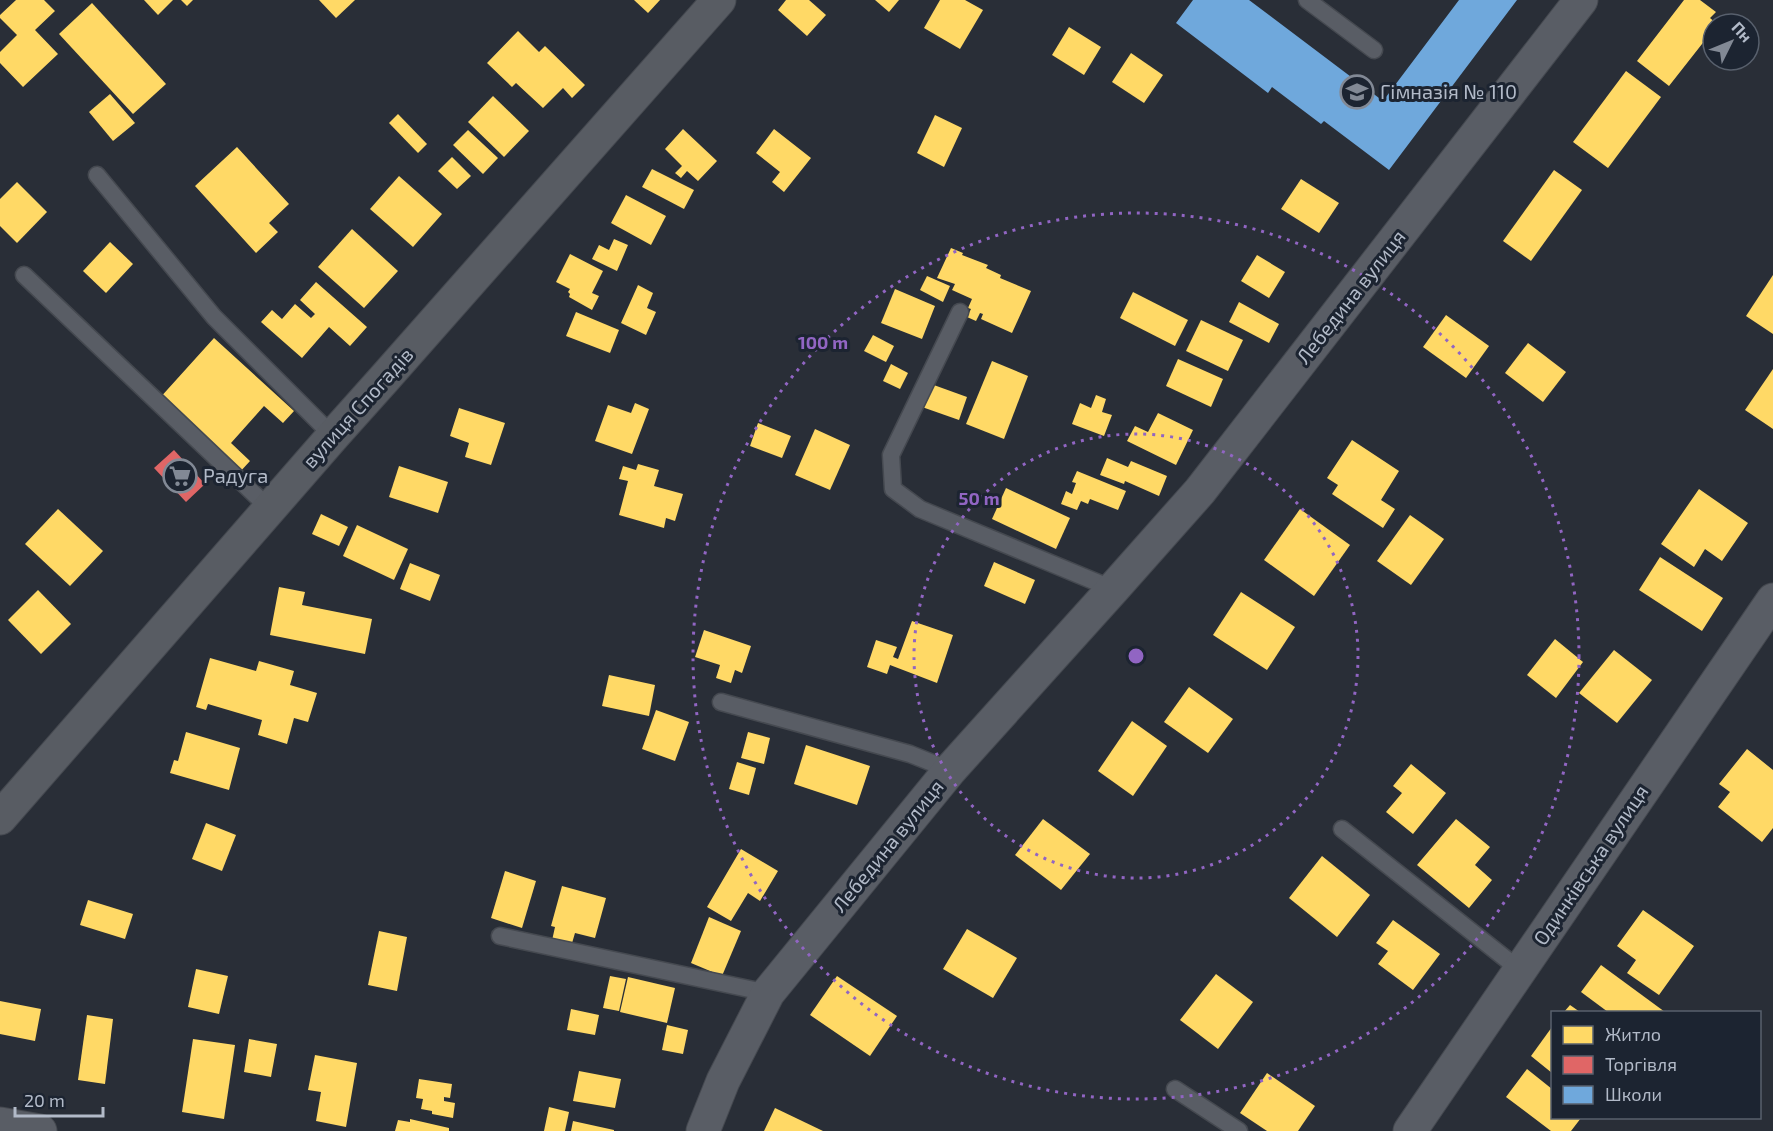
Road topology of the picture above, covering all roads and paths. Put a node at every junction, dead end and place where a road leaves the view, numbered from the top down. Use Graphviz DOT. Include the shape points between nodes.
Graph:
graph roads {
  1 [pos="719,0"];
  2 [pos="1307,0"];
  3 [pos="1581,0"];
  4 [pos="1374,50"];
  5 [pos="97,175"];
  6 [pos="24,275"];
  7 [pos="960,312"];
  8 [pos="333,436"];
  9 [pos="270,509"];
  10 [pos="1113,589"];
  11 [pos="1773,600"];
  12 [pos="721,702"];
  13 [pos="950,770"];
  14 [pos="0,818"];
  15 [pos="1342,829"];
  16 [pos="500,936"];
  17 [pos="1520,970"];
  18 [pos="768,993"];
  19 [pos="1175,1089"];
  20 [pos="0,1124"];
  21 [pos="40,1131"];
  22 [pos="704,1131"];
  23 [pos="1239,1131"];
  24 [pos="1410,1131"];
  1 -- 8 [label="main road, вулиця Спогадів"];
  2 -- 4 [label="lane"];
  3 -- 10 [label="street, Лебедина вулиця" via="1200,490"];
  5 -- 8 [label="lane" via="214,317"];
  6 -- 9 [label="lane"];
  7 -- 10 [label="lane" via="891,455 893,489 920,509"];
  8 -- 9 [label="main road, вулиця Спогадів"];
  9 -- 14 [label="main road, вулиця Спогадів"];
  10 -- 13 [label="street, Лебедина вулиця"];
  11 -- 17 [label="street, Одинківська вулиця"];
  12 -- 13 [label="lane" via="910,754"];
  13 -- 18 [label="street, Лебедина вулиця"];
  15 -- 17 [label="lane"];
  16 -- 18 [label="lane"];
  17 -- 24 [label="street, Одинківська вулиця"];
  18 -- 22 [label="street, Лебедина вулиця" via="723,1081"];
  19 -- 23 [label="lane"];
  20 -- 21 [label="street"];
}
